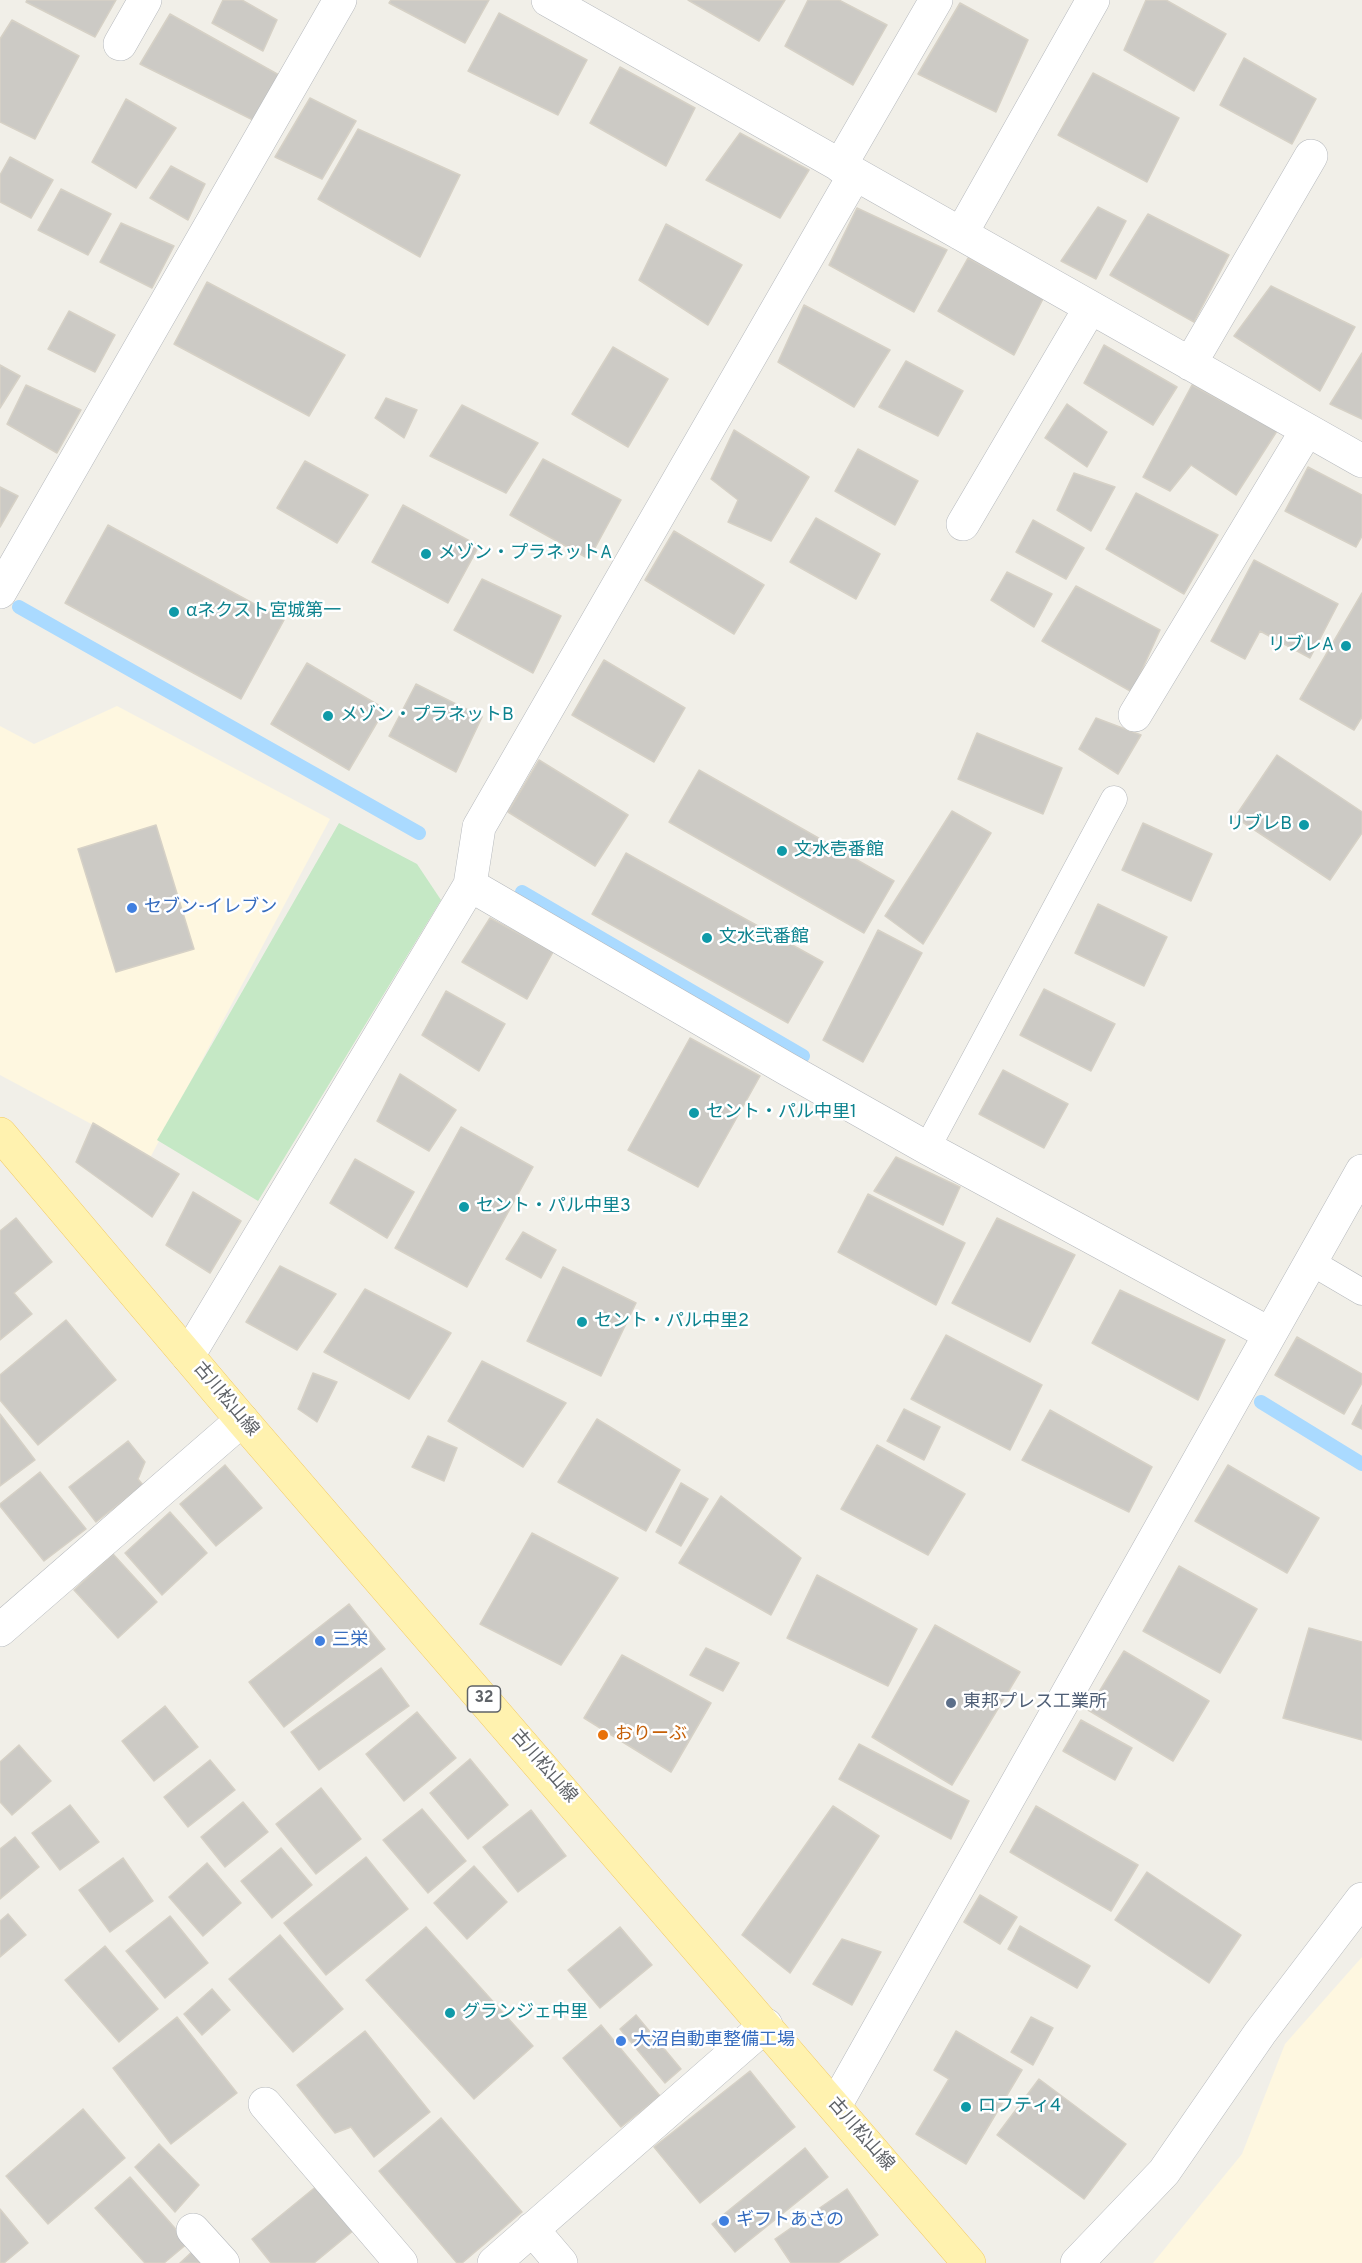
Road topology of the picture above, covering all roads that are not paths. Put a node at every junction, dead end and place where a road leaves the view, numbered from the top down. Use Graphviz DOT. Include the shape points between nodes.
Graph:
graph roads {
  1 [pos="145,0"];
  2 [pos="340,0"];
  3 [pos="548,0"];
  4 [pos="936,0"];
  5 [pos="1093,0"];
  6 [pos="120,44"];
  7 [pos="1311,156"];
  8 [pos="847,170"];
  9 [pos="961,234"];
  10 [pos="1090,308"];
  11 [pos="1190,364"];
  12 [pos="1307,430"];
  13 [pos="1362,461"];
  14 [pos="963,524"];
  15 [pos="0,592"];
  16 [pos="1135,715"];
  17 [pos="1114,799"];
  18 [pos="470,885"];
  19 [pos="0,1134"];
  20 [pos="927,1148"];
  21 [pos="1362,1171"];
  22 [pos="1311,1262"];
  23 [pos="1362,1292"];
  24 [pos="1270,1334"];
  25 [pos="188,1356"];
  26 [pos="242,1420"];
  27 [pos="6,1614"];
  28 [pos="1362,1899"];
  29 [pos="766,2025"];
  30 [pos="265,2104"];
  31 [pos="835,2106"];
  32 [pos="532,2229"];
  33 [pos="193,2230"];
  34 [pos="223,2263"];
  35 [pos="400,2263"];
  36 [pos="494,2263"];
  37 [pos="561,2263"];
  38 [pos="969,2263"];
  39 [pos="1077,2263"];
  1 -- 6 [label="street"];
  2 -- 15 [label="street"];
  3 -- 8 [label="street"];
  4 -- 8 [label="street"];
  5 -- 9 [label="street"];
  7 -- 11 [label="street"];
  8 -- 9 [label="street"];
  8 -- 18 [label="street" via="479,827"];
  9 -- 10 [label="street"];
  10 -- 11 [label="street"];
  10 -- 14 [label="street"];
  11 -- 12 [label="street"];
  12 -- 13 [label="street"];
  12 -- 16 [label="street"];
  17 -- 20 [label="lane"];
  18 -- 20 [label="street"];
  18 -- 25 [label="street"];
  19 -- 25 [label="main road, 古川松山線 / 32"];
  20 -- 24 [label="street"];
  21 -- 22 [label="street"];
  22 -- 23 [label="lane"];
  22 -- 24 [label="street"];
  24 -- 31 [label="street"];
  25 -- 26 [label="main road, 古川松山線 / 32"];
  26 -- 27 [label="street"];
  26 -- 29 [label="main road, 古川松山線 / 32"];
  28 -- 39 [label="street" via="1260,2033 1164,2172"];
  29 -- 31 [label="main road, 古川松山線 / 32"];
  29 -- 32 [label="street"];
  30 -- 35 [label="street"];
  31 -- 38 [label="main road, 古川松山線 / 32"];
  32 -- 36 [label="street"];
  32 -- 37 [label="street"];
  33 -- 34 [label="street"];
}
